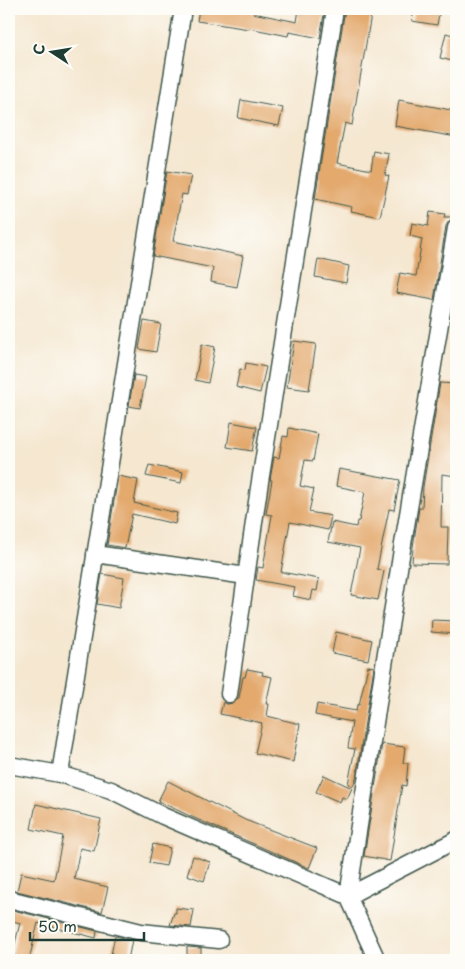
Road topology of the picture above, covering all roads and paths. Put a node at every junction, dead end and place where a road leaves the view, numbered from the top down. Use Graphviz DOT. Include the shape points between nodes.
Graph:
graph roads {
  1 [pos="184,9"];
  2 [pos="335,9"];
  3 [pos="456,228"];
  4 [pos="95,554"];
  5 [pos="246,576"];
  6 [pos="229,694"];
  7 [pos="9,765"];
  8 [pos="60,774"];
  9 [pos="456,840"];
  10 [pos="348,896"];
  11 [pos="9,899"];
  12 [pos="219,940"];
  13 [pos="377,960"];
  1 -- 4 [label="lane"];
  2 -- 5 [label="lane"];
  3 -- 10 [label="lane"];
  4 -- 5 [label="lane"];
  4 -- 8 [label="lane"];
  5 -- 6 [label="lane"];
  7 -- 8 [label="lane"];
  8 -- 10 [label="lane" via="111,790 163,816"];
  9 -- 10 [label="lane"];
  10 -- 13 [label="lane"];
  11 -- 12 [label="lane" via="141,932"];
}
